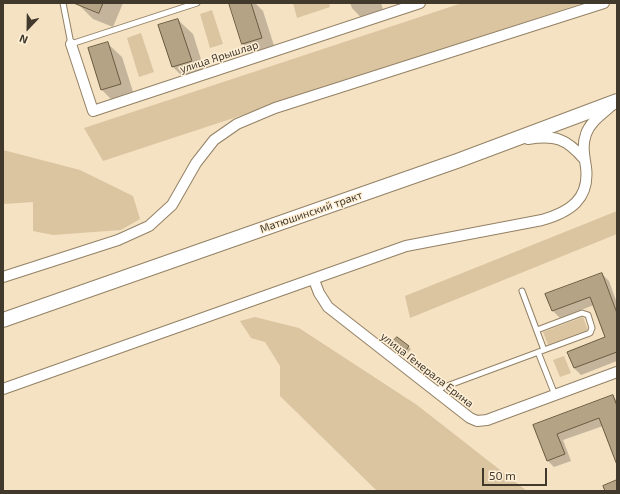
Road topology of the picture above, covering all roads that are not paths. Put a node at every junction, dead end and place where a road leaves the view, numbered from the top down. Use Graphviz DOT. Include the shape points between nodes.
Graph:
graph roads {
  1 [pos="63,3"];
  2 [pos="197,3"];
  3 [pos="420,3"];
  4 [pos="604,3"];
  5 [pos="71,44"];
  6 [pos="617,101"];
  7 [pos="502,144"];
  8 [pos="584,159"];
  9 [pos="3,277"];
  10 [pos="314,280"];
  11 [pos="522,291"];
  12 [pos="3,320"];
  13 [pos="537,330"];
  14 [pos="544,350"];
  15 [pos="538,352"];
  16 [pos="617,372"];
  17 [pos="3,389"];
  18 [pos="435,391"];
  19 [pos="554,395"];
  1 -- 5 [label="lane"];
  2 -- 5 [label="lane"];
  3 -- 5 [label="street, улица Ярышлар" via="93,111"];
  4 -- 9 [label="street" via="253,117 224,133 205,150 172,205 149,226 118,240"];
  6 -- 7 [label="main road, Матюшинский тракт"];
  6 -- 8 [label="street" via="590,126 584,141"];
  7 -- 8 [label="street" via="553,137 569,143"];
  7 -- 12 [label="main road, Матюшинский тракт"];
  8 -- 10 [label="street" via="586,177 581,195 570,210 559,215 406,246"];
  10 -- 17 [label="street"];
  10 -- 18 [label="street, улица Генерала Ерина" via="328,307"];
  11 -- 13 [label="lane"];
  13 -- 14 [label="lane"];
  13 -- 14 [label="lane" via="584,313 588,315 592,328 590,333"];
  14 -- 15 [label="lane"];
  15 -- 18 [label="lane"];
  15 -- 19 [label="lane"];
  16 -- 19 [label="street, улица Генерала Ерина"];
  18 -- 19 [label="street, улица Генерала Ерина" via="470,418 480,421"];
}
